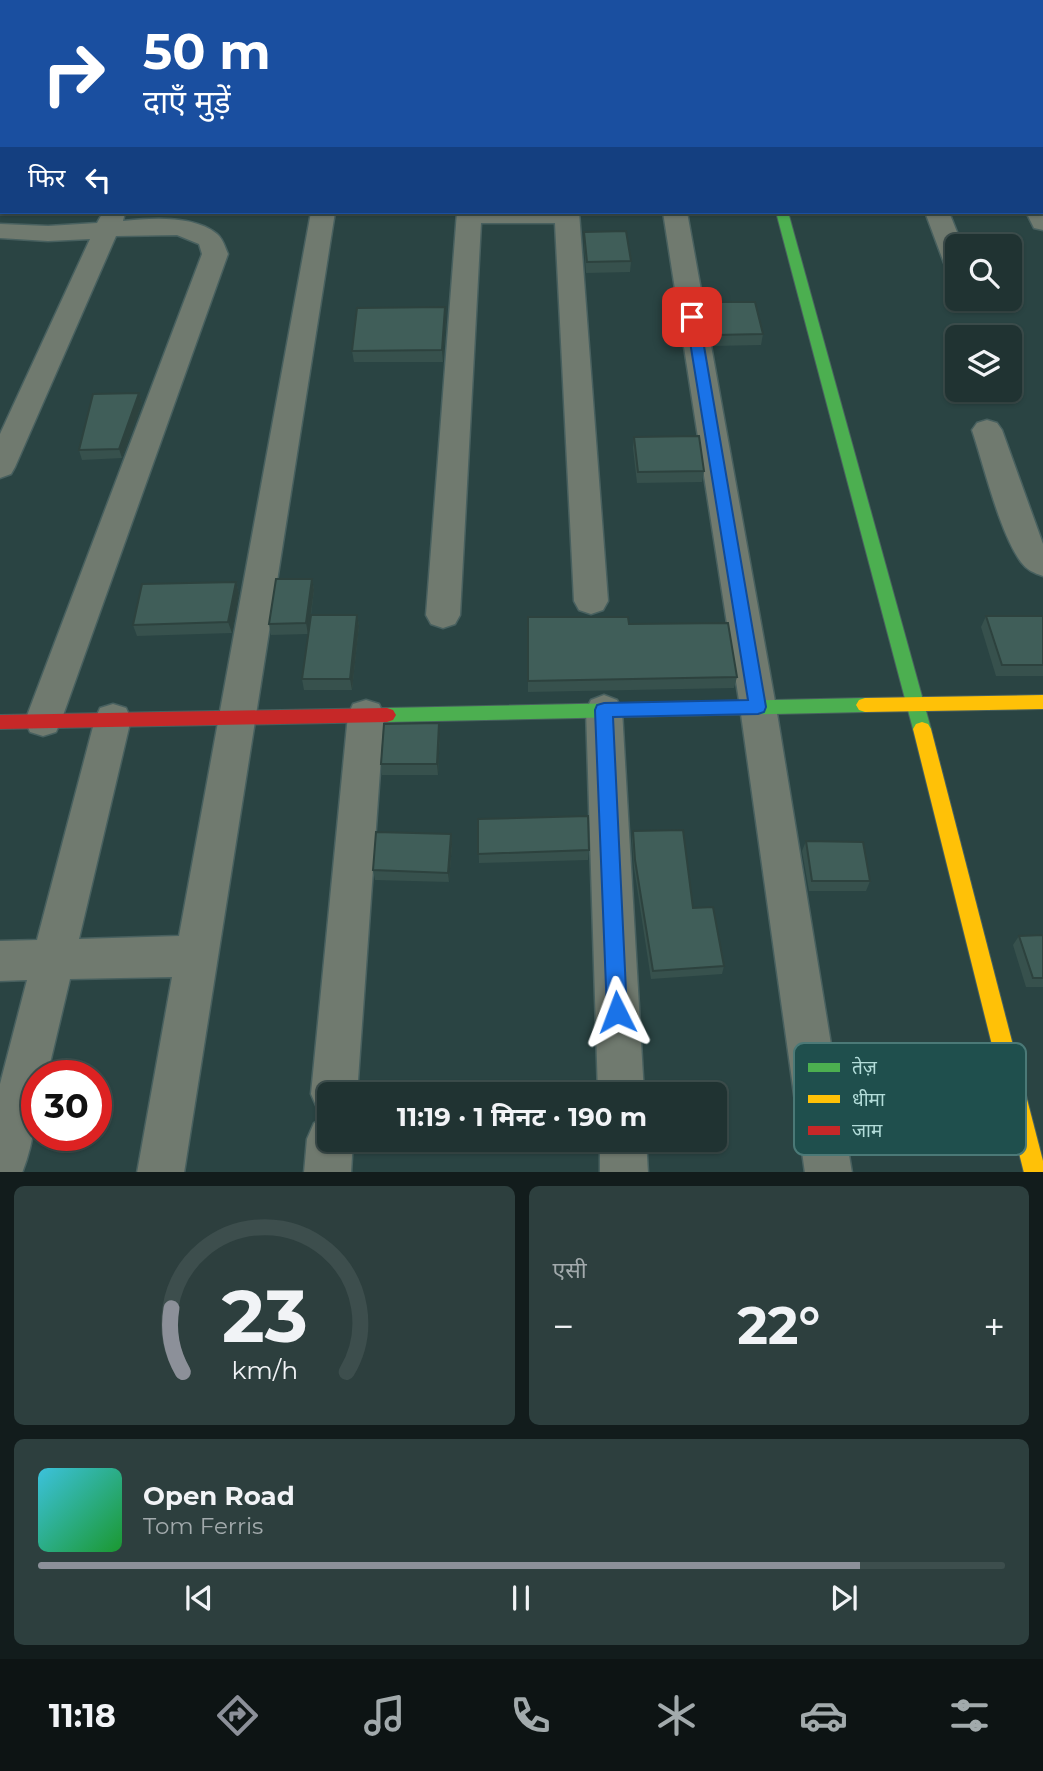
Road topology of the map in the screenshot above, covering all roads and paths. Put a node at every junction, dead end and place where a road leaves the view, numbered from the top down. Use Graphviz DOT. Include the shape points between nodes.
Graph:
graph roads {
  1 [pos="323,214"];
  2 [pos="469,214"];
  3 [pos="567,214"];
  4 [pos="676,214"];
  5 [pos="783,214"];
  6 [pos="938,214"];
  7 [pos="181,219"];
  8 [pos="110,221"];
  9 [pos="0,231"];
  10 [pos="946,234"];
  11 [pos="986,430"];
  12 [pos="0,467"];
  13 [pos="1043,564"];
  14 [pos="590,601"];
  15 [pos="443,615"];
  16 [pos="1043,702"];
  17 [pos="915,704"];
  18 [pos="758,707"];
  19 [pos="604,710"];
  20 [pos="366,715"];
  21 [pos="236,717"];
  22 [pos="113,719"];
  23 [pos="43,721"];
  24 [pos="0,722"];
  25 [pos="196,956"];
  26 [pos="54,960"];
  27 [pos="0,961"];
  28 [pos="809,1043"];
  29 [pos="1002,1043"];
  30 [pos="335,1082"];
  31 [pos="620,1082"];
  32 [pos="1026,1137"];
  33 [pos="329,1152"];
  34 [pos="623,1152"];
  35 [pos="3,1163"];
  36 [pos="160,1172"];
  37 [pos="327,1172"];
  38 [pos="624,1172"];
  39 [pos="1035,1172"];
  1 -- 21 [label="street"];
  2 -- 3 [label="street"];
  2 -- 15 [label="street"];
  3 -- 14 [label="street"];
  4 -- 18 [label="street"];
  5 -- 17 [label="street"];
  6 -- 10 [label="street"];
  7 -- 8 [label="street" via="140,227"];
  7 -- 23 [label="street" via="210,242 215,254"];
  8 -- 9 [label="street" via="54,234"];
  8 -- 12 [label="street"];
  11 -- 13 [label="street" via="1025,540"];
  16 -- 17 [label="street"];
  17 -- 18 [label="street"];
  17 -- 29 [label="street"];
  18 -- 19 [label="street"];
  18 -- 28 [label="street"];
  19 -- 20 [label="street"];
  19 -- 31 [label="street"];
  20 -- 21 [label="street"];
  20 -- 30 [label="street"];
  21 -- 22 [label="street"];
  21 -- 25 [label="street"];
  22 -- 23 [label="street"];
  22 -- 26 [label="street"];
  23 -- 24 [label="street"];
  25 -- 26 [label="street"];
  25 -- 36 [label="street"];
  26 -- 27 [label="street"];
  26 -- 35 [label="street"];
  32 -- 39 [label="street"];
  33 -- 37 [label="street"];
  34 -- 38 [label="street"];
}
